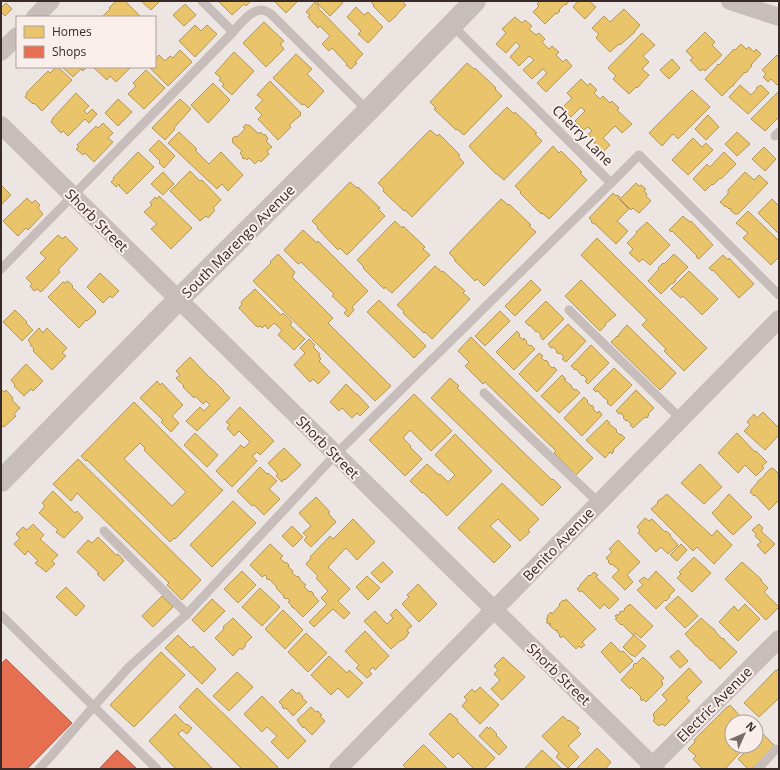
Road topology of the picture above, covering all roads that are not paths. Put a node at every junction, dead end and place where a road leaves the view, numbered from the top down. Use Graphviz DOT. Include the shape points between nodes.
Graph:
graph roads {
  1 [pos="51,1"];
  2 [pos="202,1"];
  3 [pos="474,1"];
  4 [pos="730,1"];
  5 [pos="36,16"];
  6 [pos="779,17"];
  7 [pos="452,25"];
  8 [pos="232,32"];
  9 [pos="16,37"];
  10 [pos="1,52"];
  11 [pos="368,111"];
  12 [pos="1,125"];
  13 [pos="611,183"];
  14 [pos="73,196"];
  15 [pos="1,270"];
  16 [pos="779,295"];
  17 [pos="178,300"];
  18 [pos="569,310"];
  19 [pos="779,319"];
  20 [pos="484,393"];
  21 [pos="681,419"];
  22 [pos="336,454"];
  23 [pos="1,481"];
  24 [pos="599,503"];
  25 [pos="104,531"];
  26 [pos="494,610"];
  27 [pos="187,614"];
  28 [pos="1,615"];
  29 [pos="779,639"];
  30 [pos="94,706"];
  31 [pos="776,749"];
  32 [pos="652,768"];
  33 [pos="39,769"];
  34 [pos="157,769"];
  35 [pos="338,769"];
  36 [pos="758,769"];
  1 -- 5 [label="street"];
  2 -- 8 [label="lane"];
  3 -- 7 [label="street, South Marengo Avenue"];
  4 -- 6 [label="street"];
  7 -- 11 [label="street, South Marengo Avenue"];
  7 -- 13 [label="lane, Cherry Lane"];
  8 -- 11 [label="lane" via="251,14 266,10"];
  8 -- 14 [label="lane"];
  9 -- 10 [label="street"];
  11 -- 17 [label="street, South Marengo Avenue"];
  12 -- 14 [label="street, Shorb Street"];
  13 -- 16 [label="lane, Cherry Lane" via="639,155"];
  13 -- 22 [label="lane"];
  14 -- 15 [label="lane"];
  14 -- 17 [label="street, Shorb Street"];
  17 -- 22 [label="street, Shorb Street"];
  17 -- 23 [label="street, South Marengo Avenue"];
  18 -- 21 [label="lane"];
  19 -- 21 [label="street, Benito Avenue"];
  20 -- 24 [label="lane"];
  21 -- 24 [label="street, Benito Avenue"];
  22 -- 26 [label="street, Shorb Street"];
  22 -- 27 [label="lane"];
  24 -- 26 [label="street, Benito Avenue"];
  25 -- 27 [label="lane"];
  26 -- 32 [label="street, Shorb Street"];
  26 -- 35 [label="street, Benito Avenue"];
  27 -- 30 [label="lane" via="129,667"];
  28 -- 30 [label="lane"];
  29 -- 32 [label="street, Electric Avenue"];
  30 -- 33 [label="lane"];
  30 -- 34 [label="lane"];
  31 -- 36 [label="lane"];
}
